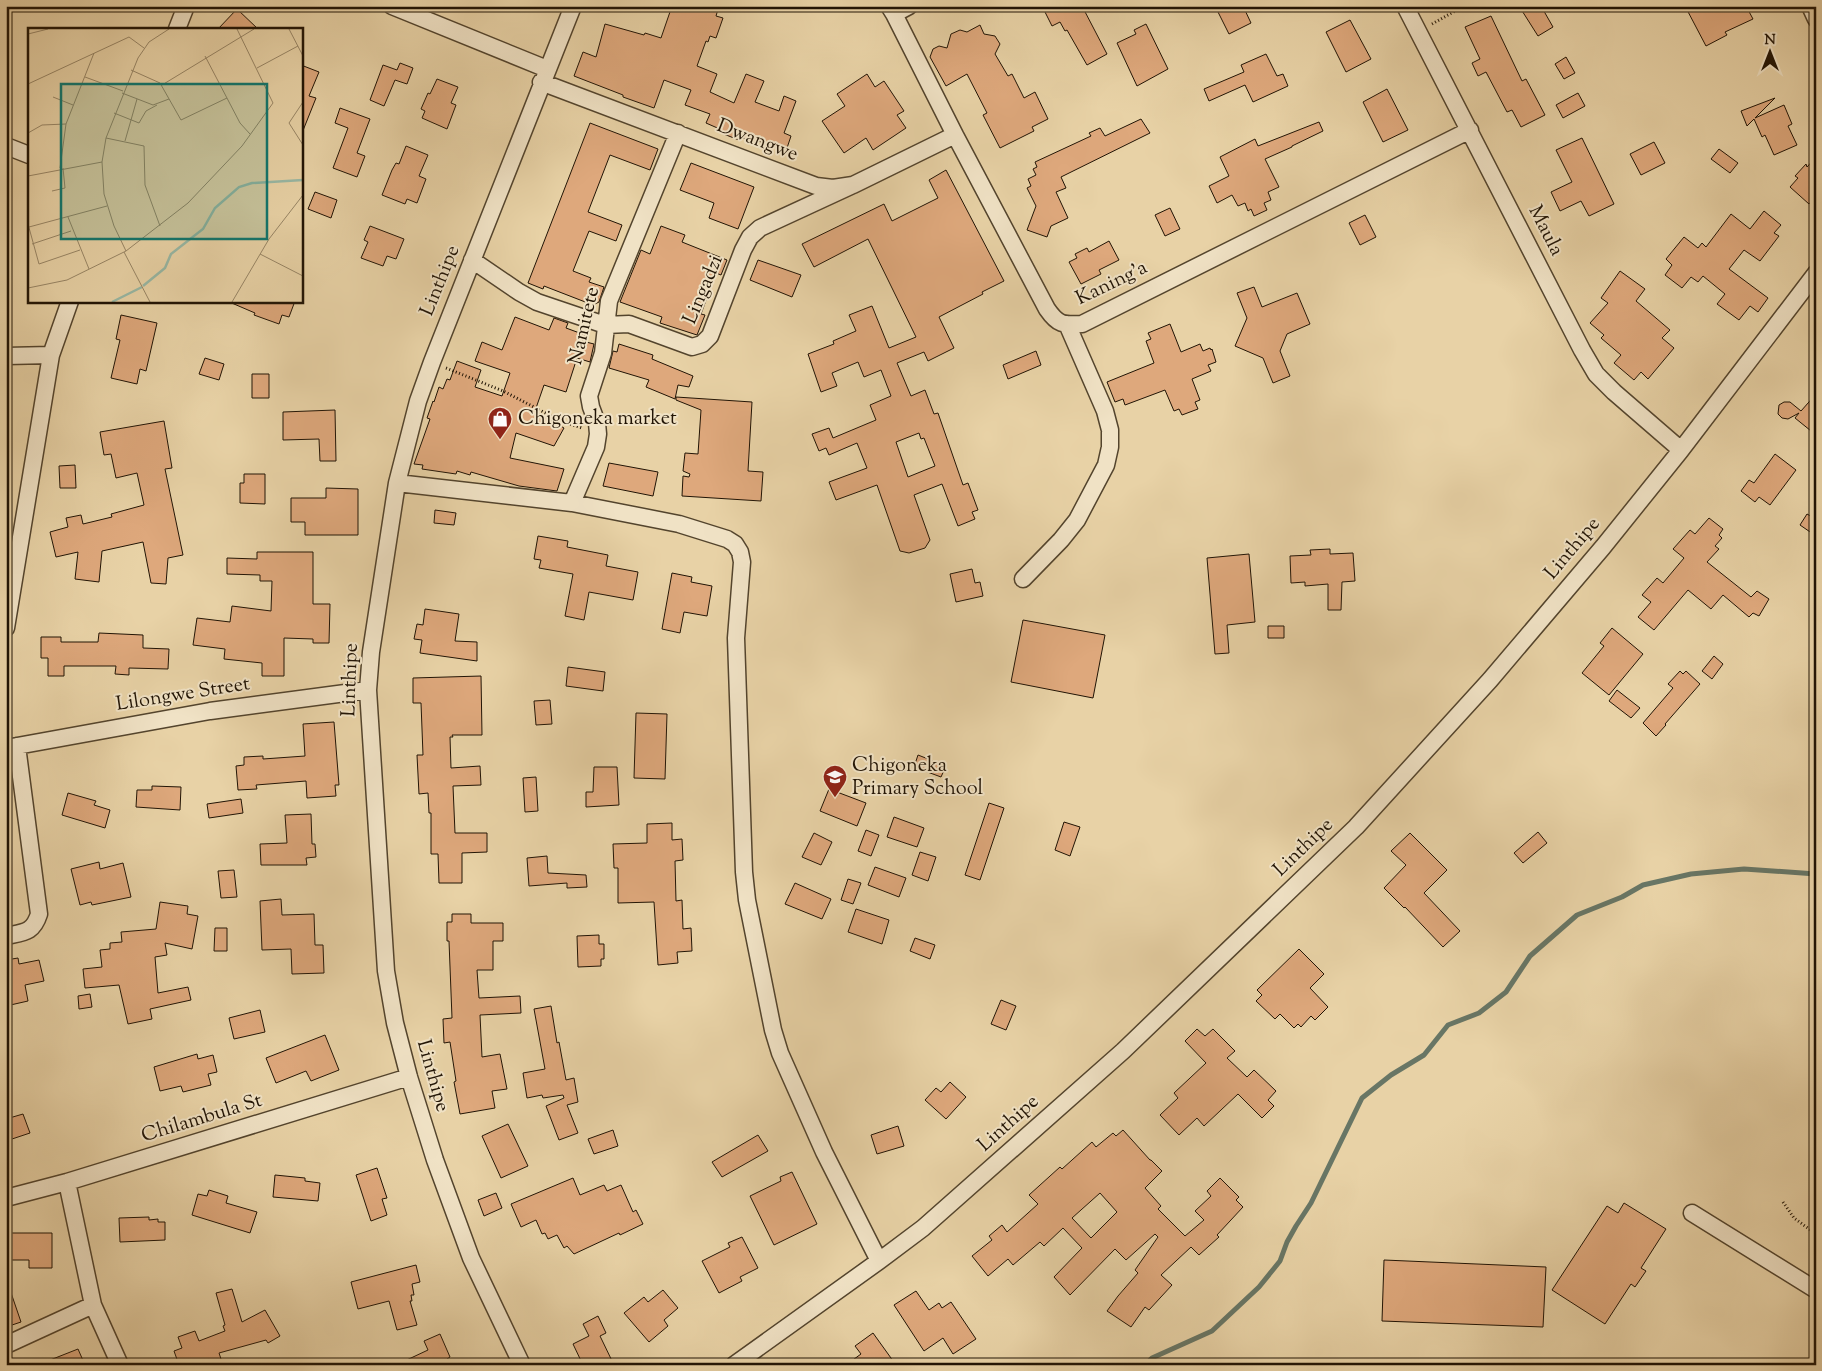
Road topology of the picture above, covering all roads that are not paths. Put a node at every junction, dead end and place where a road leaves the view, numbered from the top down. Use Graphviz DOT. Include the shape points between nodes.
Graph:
graph roads {
  1 [pos="186,6"];
  2 [pos="392,6"];
  3 [pos="573,6"];
  4 [pos="909,6"];
  5 [pos="1405,6"];
  6 [pos="1810,6"];
  7 [pos="891,10"];
  8 [pos="1816,19"];
  9 [pos="177,28"];
  10 [pos="544,76"];
  11 [pos="1470,130"];
  12 [pos="678,133"];
  13 [pos="955,135"];
  14 [pos="6,146"];
  15 [pos="28,155"];
  16 [pos="853,185"];
  17 [pos="472,260"];
  18 [pos="1816,274"];
  19 [pos="70,302"];
  20 [pos="1067,324"];
  21 [pos="605,325"];
  22 [pos="51,355"];
  23 [pos="6,356"];
  24 [pos="1681,450"];
  25 [pos="397,483"];
  26 [pos="572,503"];
  27 [pos="1023,579"];
  28 [pos="6,628"];
  29 [pos="368,690"];
  30 [pos="11,747"];
  31 [pos="6,936"];
  32 [pos="409,1077"];
  33 [pos="67,1182"];
  34 [pos="6,1198"];
  35 [pos="1692,1213"];
  36 [pos="879,1261"];
  37 [pos="1816,1290"];
  38 [pos="93,1305"];
  39 [pos="6,1345"];
  40 [pos="120,1365"];
  41 [pos="522,1365"];
  42 [pos="734,1365"];
  1 -- 9 [label="street"];
  2 -- 10 [label="street, Dwangwe"];
  3 -- 10 [label="street, Linthipe"];
  4 -- 7 [label="street"];
  5 -- 11 [label="street, Maula"];
  6 -- 8 [label="street"];
  7 -- 13 [label="street, Kaning'a"];
  10 -- 12 [label="street, Dwangwe"];
  10 -- 17 [label="street, Linthipe"];
  11 -- 20 [label="street, Kaning'a" via="1082,324"];
  11 -- 24 [label="street, Maula" via="1596,374"];
  12 -- 16 [label="street, Dwangwe" via="816,186"];
  12 -- 21 [label="street, Namitete" via="609,300"];
  13 -- 16 [label="street, Dwangwe"];
  13 -- 20 [label="street, Kaning'a" via="1047,309 1054,320"];
  14 -- 15 [label="street"];
  16 -- 21 [label="street, Lingadzi" via="760,228 750,237 710,336 702,344 692,346 629,324"];
  17 -- 21 [label="street, Lingadzi" via="537,302"];
  17 -- 25 [label="street, Linthipe" via="418,401"];
  18 -- 24 [label="street, Linthipe"];
  19 -- 22 [label="street"];
  20 -- 27 [label="street" via="1105,410 1110,447 1106,465 1077,520"];
  21 -- 26 [label="street, Namitete" via="603,353 589,396 597,423 596,447"];
  22 -- 23 [label="street"];
  22 -- 28 [label="street"];
  24 -- 36 [label="street, Linthipe" via="1502,665 1356,827 1123,1051 923,1228"];
  25 -- 26 [label="street"];
  25 -- 29 [label="street, Linthipe"];
  26 -- 36 [label="street" via="679,524 727,539 740,552 736,684 746,900 780,1053 824,1152"];
  29 -- 30 [label="street, Lilongwe Street" via="210,710"];
  29 -- 32 [label="street, Linthipe" via="386,971"];
  30 -- 31 [label="street" via="39,914 30,930"];
  32 -- 33 [label="street, Chilambula St"];
  32 -- 41 [label="street, Linthipe" via="471,1258"];
  33 -- 34 [label="street, Chilambula St"];
  33 -- 38 [label="street"];
  35 -- 37 [label="street"];
  36 -- 42 [label="street, Linthipe"];
  38 -- 39 [label="street"];
  38 -- 40 [label="street"];
}
